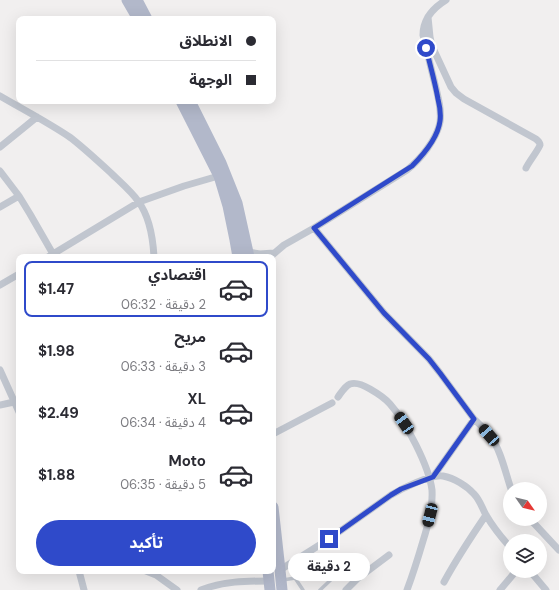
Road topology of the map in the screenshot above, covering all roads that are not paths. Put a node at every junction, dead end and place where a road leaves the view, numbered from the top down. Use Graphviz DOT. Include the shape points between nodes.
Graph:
graph roads {
  1 [pos="127,0"];
  2 [pos="137,0"];
  3 [pos="446,0"];
  4 [pos="136,16"];
  5 [pos="145,16"];
  6 [pos="428,16"];
  7 [pos="0,96"];
  8 [pos="183,104"];
  9 [pos="192,104"];
  10 [pos="37,117"];
  11 [pos="0,147"];
  12 [pos="526,168"];
  13 [pos="0,172"];
  14 [pos="222,175"];
  15 [pos="19,196"];
  16 [pos="138,202"];
  17 [pos="0,208"];
  18 [pos="314,228"];
  19 [pos="50,254"];
  20 [pos="54,254"];
  21 [pos="154,254"];
  22 [pos="244,254"];
  23 [pos="273,254"];
  24 [pos="16,276"];
  25 [pos="0,284"];
  26 [pos="0,370"];
  27 [pos="14,402"];
  28 [pos="0,405"];
  29 [pos="16,405"];
  30 [pos="474,419"];
  31 [pos="276,432"];
  32 [pos="431,478"];
  33 [pos="509,482"];
  34 [pos="486,515"];
  35 [pos="537,526"];
  36 [pos="276,534"];
  37 [pos="503,539"];
  38 [pos="559,550"];
  39 [pos="389,555"];
  40 [pos="80,574"];
  41 [pos="154,574"];
  42 [pos="295,578"];
  43 [pos="510,578"];
  44 [pos="536,578"];
  45 [pos="281,580"];
  46 [pos="269,581"];
  47 [pos="444,582"];
  48 [pos="84,590"];
  49 [pos="177,590"];
  50 [pos="201,590"];
  51 [pos="304,590"];
  52 [pos="320,590"];
  53 [pos="346,590"];
  54 [pos="407,590"];
  55 [pos="500,590"];
  56 [pos="546,590"];
  1 -- 4 [label="main road"];
  2 -- 5 [label="main road"];
  3 -- 6 [label="street" via="438,4"];
  6 -- 12 [label="street" via="432,46 448,82 456,93 539,142 540,145"];
  6 -- 18 [label="street" via="423,35 440,112 439,126 434,138 412,166"];
  7 -- 10 [label="street"];
  8 -- 14 [label="main road"];
  9 -- 14 [label="main road" via="221,163"];
  10 -- 11 [label="street"];
  10 -- 16 [label="street" via="85,149"];
  13 -- 15 [label="street"];
  14 -- 16 [label="street"];
  14 -- 22 [label="main road" via="236,240"];
  15 -- 17 [label="street"];
  15 -- 19 [label="street"];
  16 -- 20 [label="street"];
  16 -- 21 [label="street" via="150,228"];
  18 -- 23 [label="street"];
  18 -- 30 [label="street" via="384,313 429,359"];
  24 -- 25 [label="street"];
  26 -- 27 [label="street"];
  27 -- 28 [label="street"];
  27 -- 29 [label="street"];
  30 -- 32 [label="street"];
  30 -- 33 [label="street" via="495,444"];
  31 -- 32 [label="street" via="335,400 349,384 366,387 390,404 404,423"];
  32 -- 34 [label="street" via="441,476 468,488 479,500"];
  32 -- 45 [label="street" via="391,495 329,539"];
  32 -- 54 [label="street" via="430,515"];
  34 -- 37 [label="street"];
  34 -- 47 [label="street" via="456,559"];
  35 -- 38 [label="street"];
  36 -- 45 [label="main road"];
  39 -- 53 [label="street"];
  40 -- 48 [label="street"];
  41 -- 49 [label="street"];
  42 -- 45 [label="lane"];
  42 -- 51 [label="lane"];
  42 -- 52 [label="lane" via="323,559 332,559 336,574"];
  43 -- 55 [label="street"];
  44 -- 56 [label="street"];
  46 -- 50 [label="street" via="225,583"];
}
